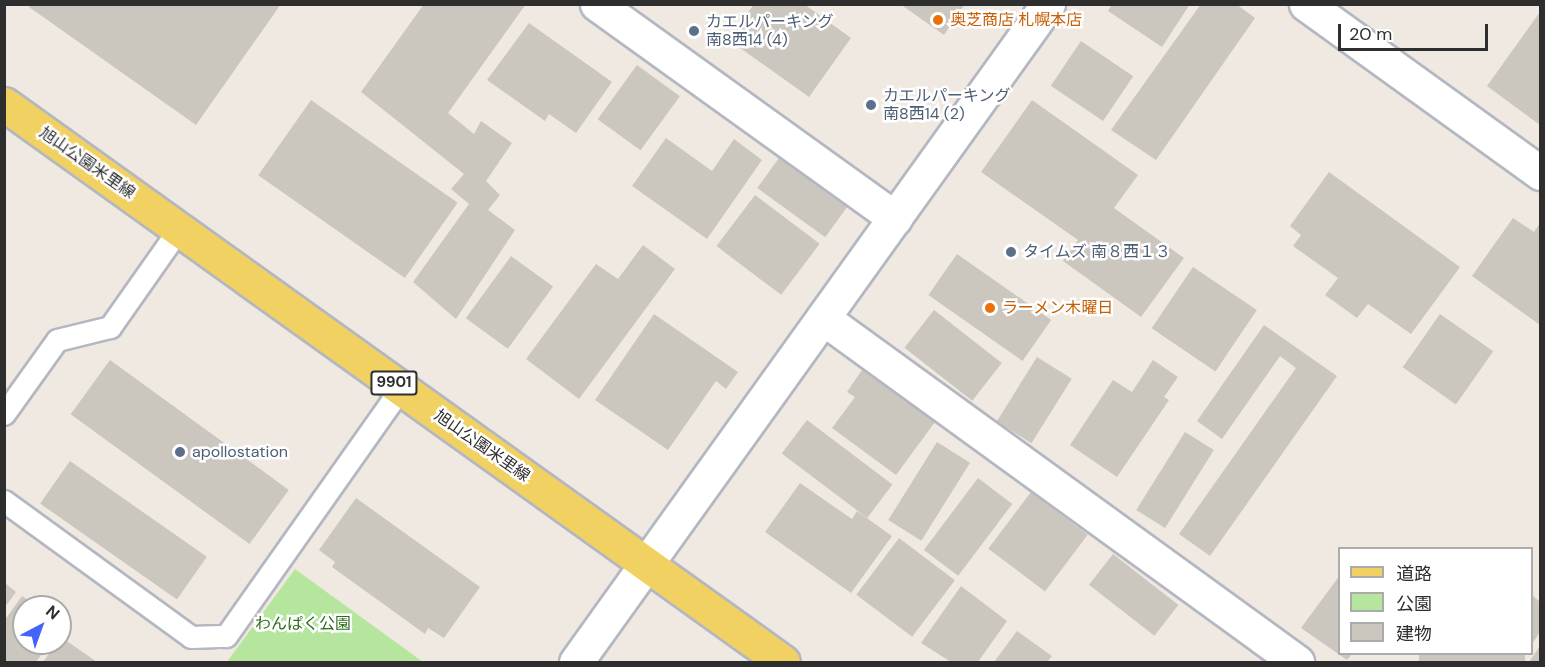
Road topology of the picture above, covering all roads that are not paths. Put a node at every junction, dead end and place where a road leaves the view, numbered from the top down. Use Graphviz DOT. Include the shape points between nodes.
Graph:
graph roads {
  1 [pos="597,4"];
  2 [pos="1048,4"];
  3 [pos="1306,4"];
  4 [pos="4,104"];
  5 [pos="1540,173"];
  6 [pos="895,218"];
  7 [pos="179,229"];
  8 [pos="823,318"];
  9 [pos="401,388"];
  10 [pos="4,414"];
  11 [pos="4,501"];
  12 [pos="648,564"];
  13 [pos="576,663"];
  14 [pos="783,663"];
  15 [pos="1297,663"];
  1 -- 6 [label="street"];
  2 -- 6 [label="street"];
  3 -- 5 [label="street"];
  4 -- 7 [label="main road, 旭山公園米里線 / 9901"];
  6 -- 8 [label="street"];
  7 -- 9 [label="main road, 旭山公園米里線 / 9901"];
  7 -- 10 [label="lane" via="110,327 57,340"];
  8 -- 12 [label="street"];
  8 -- 15 [label="street"];
  9 -- 11 [label="lane" via="226,636 191,637"];
  9 -- 12 [label="main road, 旭山公園米里線 / 9901"];
  12 -- 13 [label="street"];
  12 -- 14 [label="main road, 旭山公園米里線 / 9901"];
}
